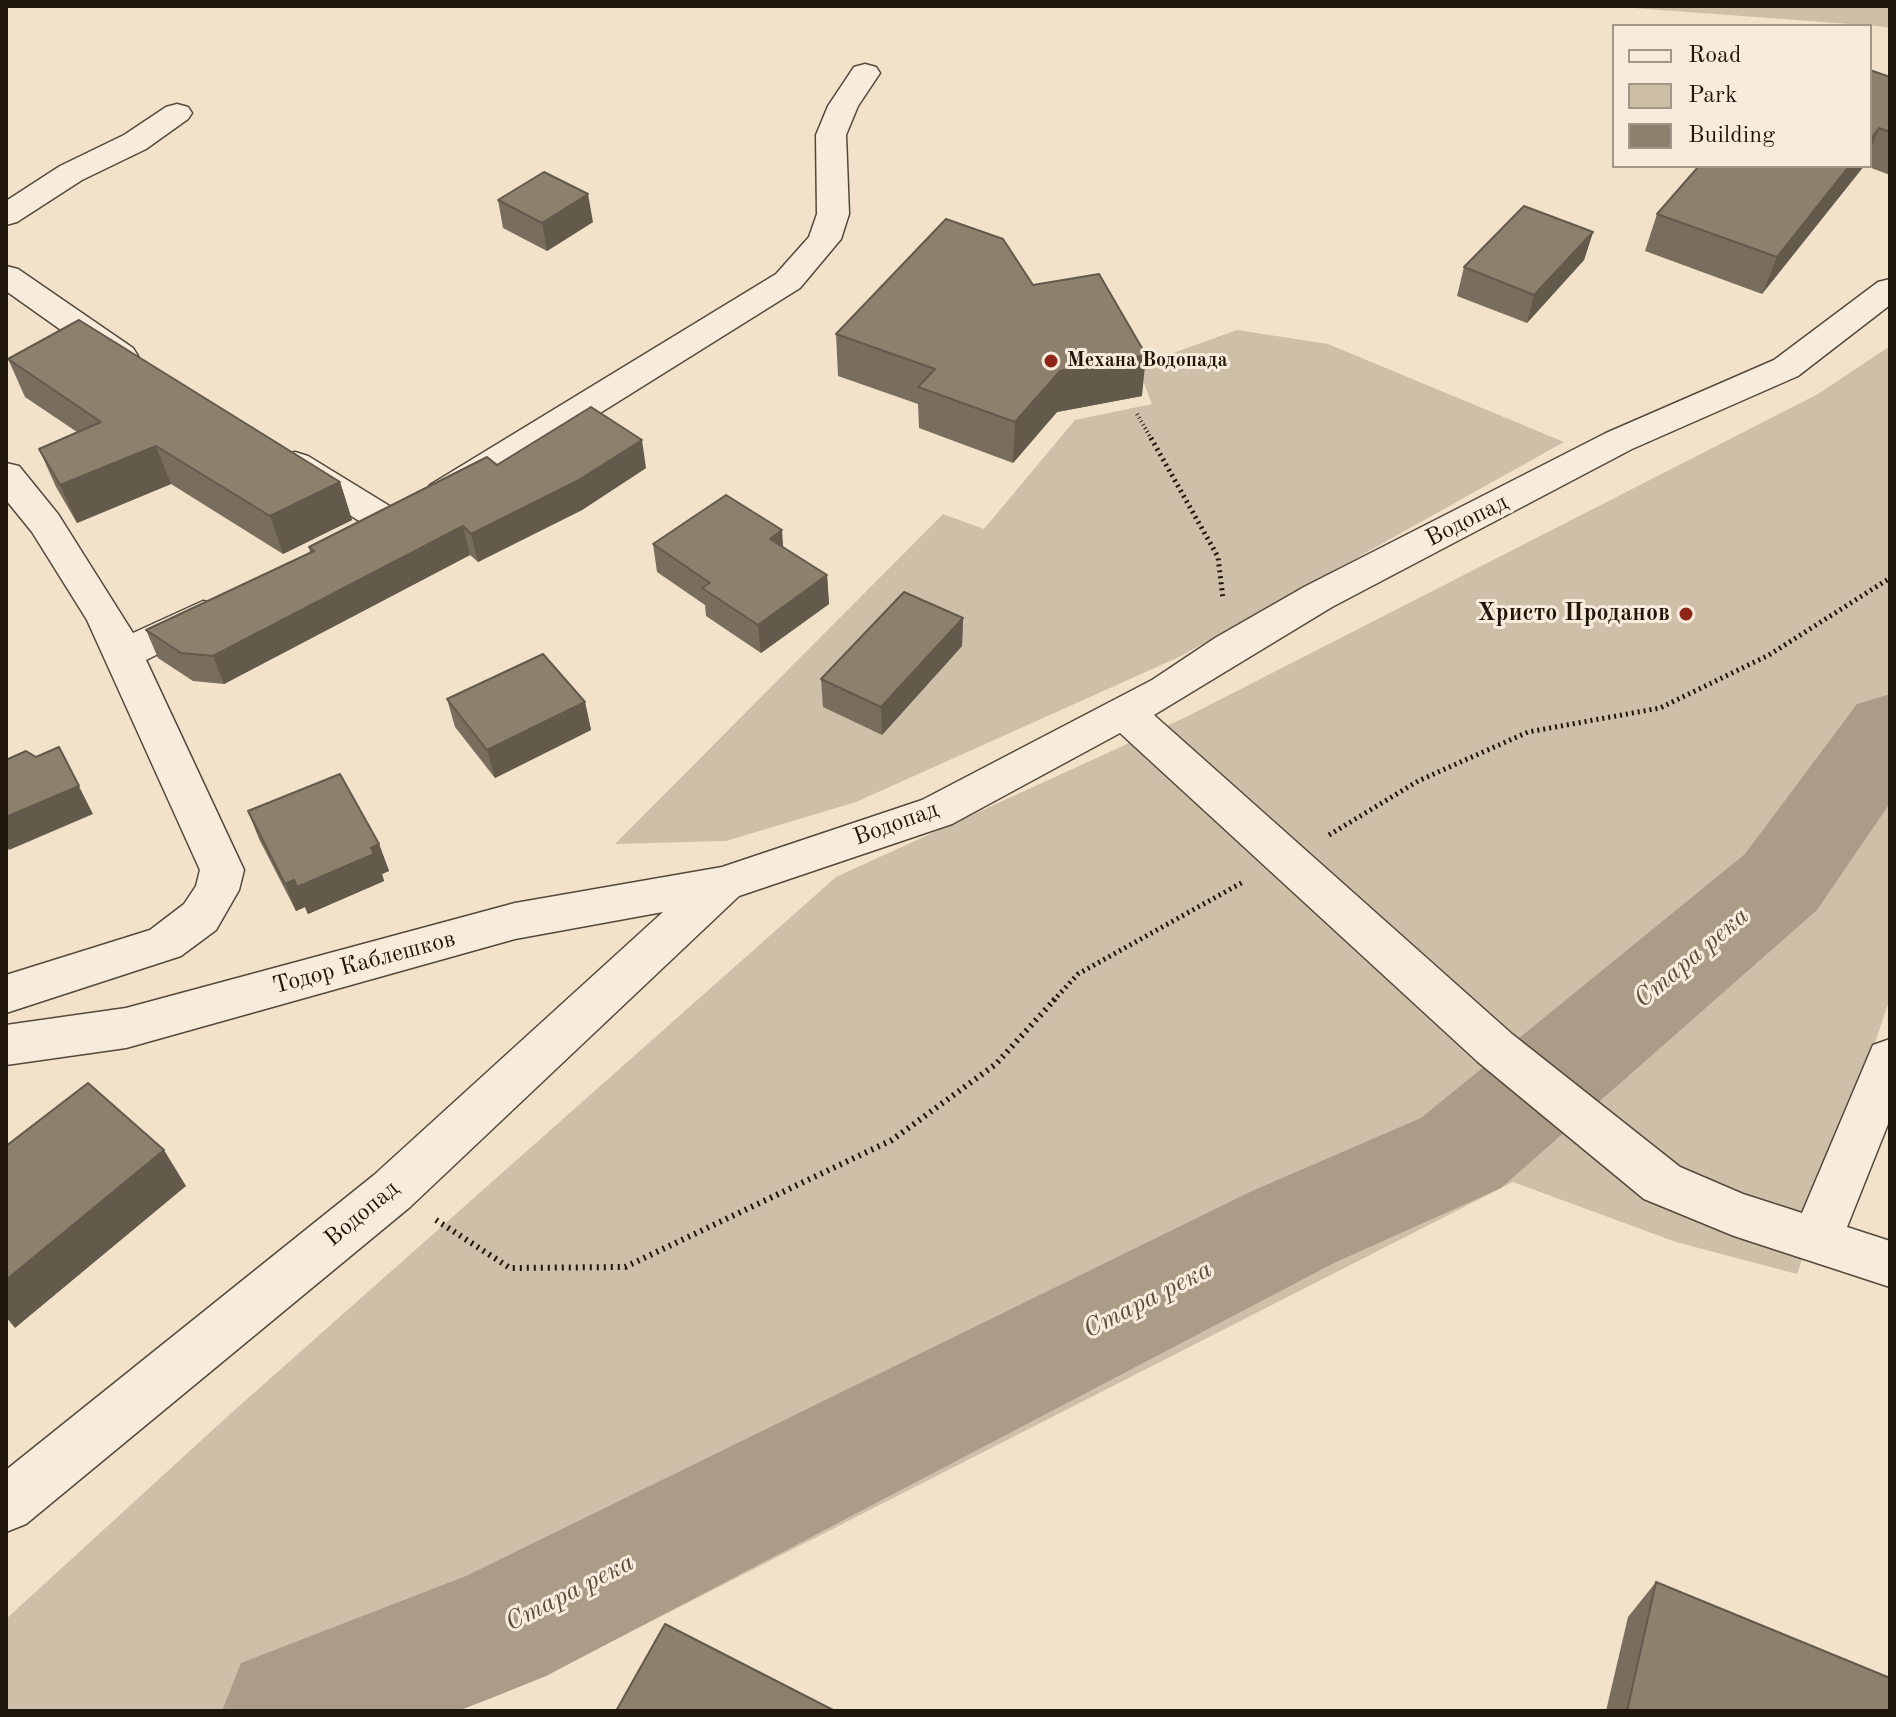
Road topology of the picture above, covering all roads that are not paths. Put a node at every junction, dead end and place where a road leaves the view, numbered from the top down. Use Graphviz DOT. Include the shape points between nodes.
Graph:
graph roads {
  1 [pos="865,73"];
  2 [pos="177,113"];
  3 [pos="6,215"];
  4 [pos="6,276"];
  5 [pos="1890,289"];
  6 [pos="155,377"];
  7 [pos="271,449"];
  8 [pos="6,475"];
  9 [pos="235,599"];
  10 [pos="122,655"];
  11 [pos="1124,712"];
  12 [pos="723,884"];
  13 [pos="6,994"];
  14 [pos="6,1045"];
  15 [pos="1890,1059"];
  16 [pos="1817,1238"];
  17 [pos="1890,1264"];
  18 [pos="6,1505"];
  1 -- 7 [label="street" via="831,135 833,214 825,239 788,281 461,484 374,529"];
  2 -- 3 [label="street"];
  4 -- 6 [label="street"];
  5 -- 11 [label="street, Водопад" via="1786,368 1619,441 1318,597"];
  8 -- 10 [label="street" via="45,523"];
  9 -- 10 [label="street"];
  10 -- 13 [label="street" via="212,843 222,870 217,890 200,917 165,943"];
  11 -- 12 [label="street, Водопад" via="937,812"];
  11 -- 16 [label="street" via="1495,1048 1662,1183 1734,1214"];
  12 -- 14 [label="street, Тодор Каблешков" via="515,921 126,1028"];
  12 -- 18 [label="street, Водопад" via="392,1191"];
  15 -- 16 [label="street"];
  16 -- 17 [label="street"];
}
